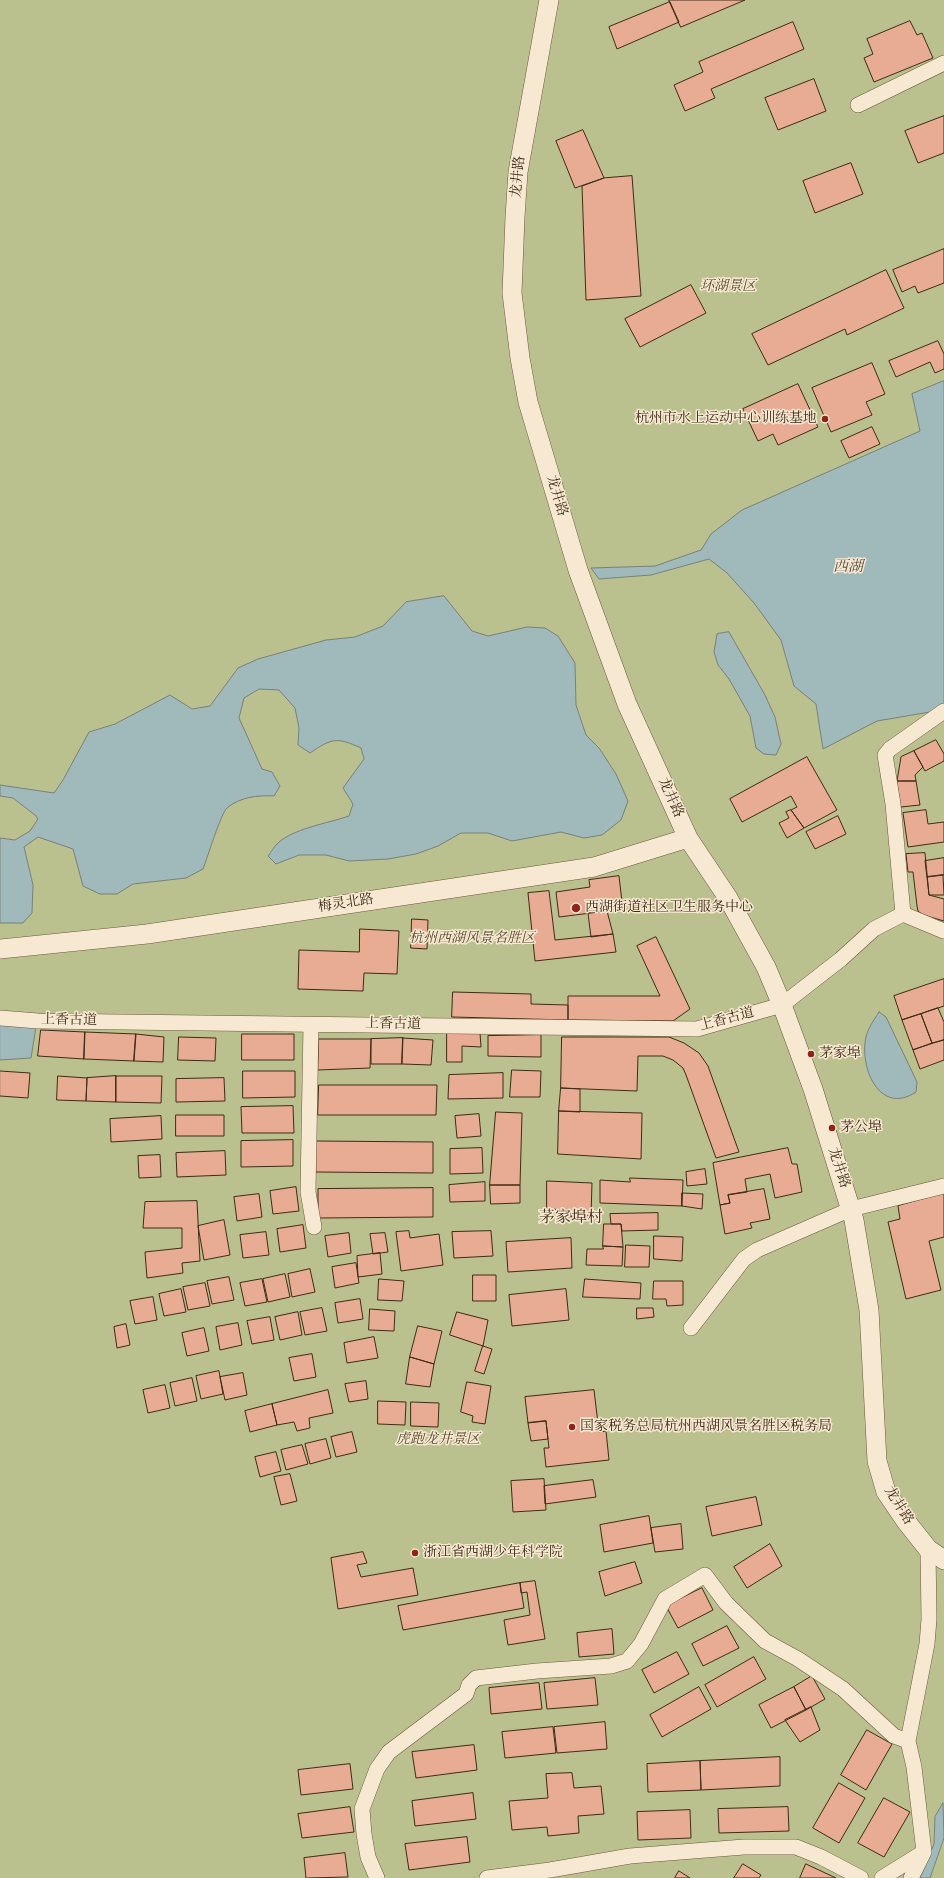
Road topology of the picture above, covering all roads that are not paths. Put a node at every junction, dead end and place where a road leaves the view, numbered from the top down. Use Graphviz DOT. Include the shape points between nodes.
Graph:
graph roads {
  1 [pos="549,0"];
  2 [pos="944,63"];
  3 [pos="858,104"];
  4 [pos="944,711"];
  5 [pos="688,838"];
  6 [pos="903,914"];
  7 [pos="944,931"];
  8 [pos="0,949"];
  9 [pos="782,1004"];
  10 [pos="0,1018"];
  11 [pos="311,1024"];
  12 [pos="944,1186"];
  13 [pos="851,1209"];
  14 [pos="314,1227"];
  15 [pos="691,1328"];
  16 [pos="928,1549"];
  17 [pos="944,1560"];
  18 [pos="908,1741"];
  19 [pos="924,1852"];
  20 [pos="377,1878"];
  21 [pos="487,1878"];
  22 [pos="861,1878"];
  23 [pos="882,1878"];
  24 [pos="911,1878"];
  1 -- 5 [label="street, 龙井路" via="518,172 512,293 520,358 528,402 578,570 627,704"];
  2 -- 3 [label="street"];
  4 -- 6 [label="street" via="890,749 886,755"];
  5 -- 8 [label="street, 梅灵北路" via="594,867 147,934"];
  5 -- 9 [label="street, 龙井路" via="728,898 766,967"];
  6 -- 7 [label="street"];
  6 -- 9 [label="street" via="874,929 841,959"];
  9 -- 11 [label="street, 上香古道" via="697,1029"];
  9 -- 13 [label="street, 龙井路" via="813,1089"];
  10 -- 11 [label="street, 上香古道" via="38,1021"];
  11 -- 14 [label="street" via="308,1192"];
  12 -- 13 [label="street"];
  13 -- 15 [label="street" via="758,1250 744,1259"];
  13 -- 16 [label="street, 龙井路" via="870,1310 877,1461 886,1492"];
  16 -- 17 [label="street, 龙井路"];
  16 -- 18 [label="street" via="929,1619"];
  18 -- 19 [label="street" via="914,1767"];
  18 -- 20 [label="street" via="894,1736 843,1689 765,1640 726,1603 705,1575 665,1599 641,1644 627,1661 611,1666 476,1678 466,1694 389,1752 377,1769 362,1809 368,1857"];
  19 -- 23 [label="street"];
  19 -- 24 [label="street"];
  21 -- 22 [label="street" via="630,1856 744,1847 796,1848 821,1857"];
}
